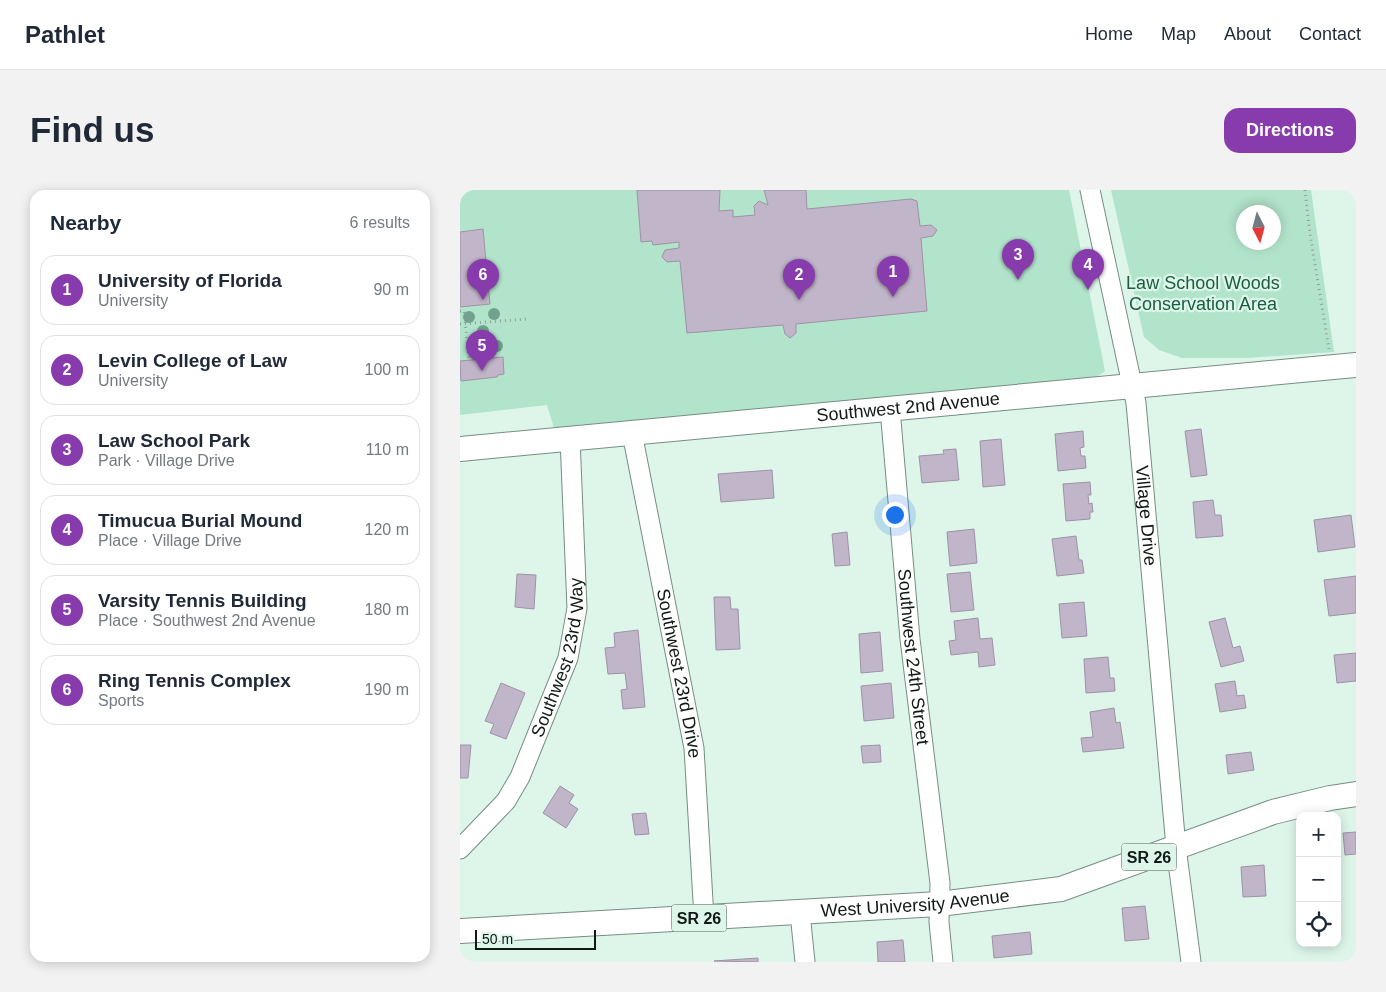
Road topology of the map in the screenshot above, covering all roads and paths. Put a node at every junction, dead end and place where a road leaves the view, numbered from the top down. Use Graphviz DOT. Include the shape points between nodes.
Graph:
graph roads {
  1 [pos="1090,190"];
  2 [pos="1305,190"];
  3 [pos="460,311"];
  4 [pos="526,318"];
  5 [pos="460,324"];
  6 [pos="465,324"];
  7 [pos="1330,352"];
  8 [pos="469,360"];
  9 [pos="1356,365"];
  10 [pos="1134,385"];
  11 [pos="890,409"];
  12 [pos="632,433"];
  13 [pos="570,438"];
  14 [pos="460,448"];
  15 [pos="1356,794"];
  16 [pos="1176,847"];
  17 [pos="460,849"];
  18 [pos="939,904"];
  19 [pos="800,913"];
  20 [pos="704,918"];
  21 [pos="460,931"];
  22 [pos="805,962"];
  23 [pos="943,962"];
  24 [pos="1192,962"];
  1 -- 10 [label="street, Village Drive"];
  2 -- 7 [label="path"];
  3 -- 6 [label="path" via="464,311"];
  4 -- 6 [label="path"];
  5 -- 6 [label="path"];
  6 -- 8 [label="path"];
  9 -- 10 [label="main road, Southwest 2nd Avenue"];
  10 -- 11 [label="main road, Southwest 2nd Avenue"];
  10 -- 16 [label="street, Village Drive"];
  11 -- 12 [label="main road, Southwest 2nd Avenue"];
  11 -- 18 [label="street, Southwest 24th Street" via="910,639"];
  12 -- 13 [label="main road, Southwest 2nd Avenue"];
  12 -- 20 [label="street, Southwest 23rd Drive" via="694,748"];
  13 -- 14 [label="main road, Southwest 2nd Avenue"];
  13 -- 17 [label="street, Southwest 23rd Way" via="577,608 568,658 520,777 506,801"];
  15 -- 16 [label="main road, West University Avenue / SR 26" via="1273,812"];
  16 -- 18 [label="main road, West University Avenue / SR 26" via="1061,889"];
  16 -- 24 [label="street, Village Drive"];
  18 -- 19 [label="main road, West University Avenue / SR 26"];
  18 -- 23 [label="street, Southwest 24th Street"];
  19 -- 20 [label="main road, West University Avenue / SR 26"];
  19 -- 22 [label="street"];
  20 -- 21 [label="main road, West University Avenue / SR 26"];
}
